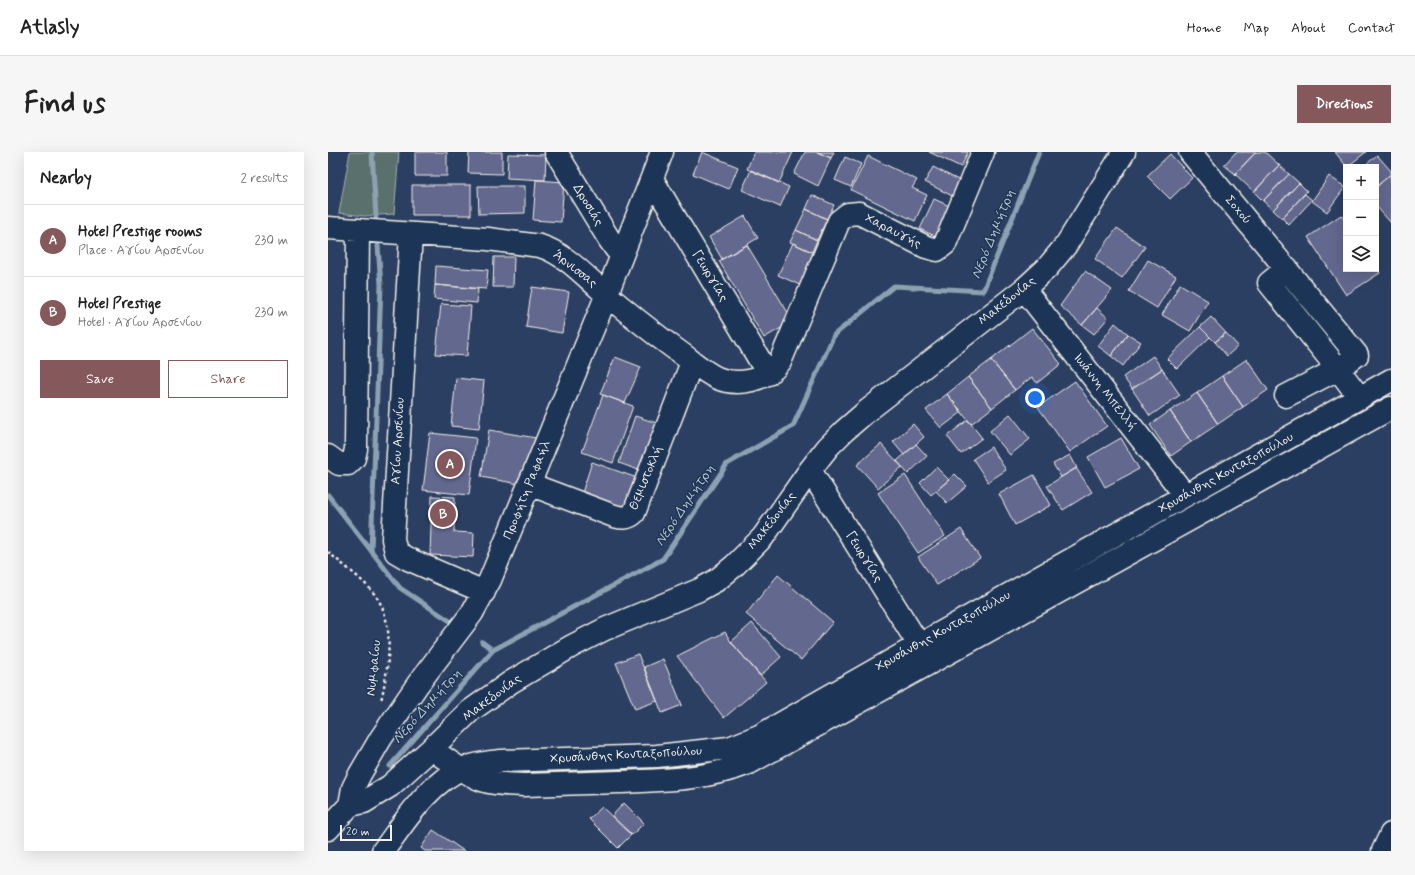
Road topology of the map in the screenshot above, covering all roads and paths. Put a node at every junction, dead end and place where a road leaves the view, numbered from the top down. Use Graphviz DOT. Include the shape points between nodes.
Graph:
graph roads {
  1 [pos="556,152"];
  2 [pos="662,152"];
  3 [pos="984,152"];
  4 [pos="1124,152"];
  5 [pos="1190,152"];
  6 [pos="652,179"];
  7 [pos="328,228"];
  8 [pos="358,230"];
  9 [pos="410,234"];
  10 [pos="622,255"];
  11 [pos="1024,289"];
  12 [pos="606,295"];
  13 [pos="692,362"];
  14 [pos="1338,369"];
  15 [pos="768,374"];
  16 [pos="1391,380"];
  17 [pos="1286,396"];
  18 [pos="1360,398"];
  19 [pos="1391,408"];
  20 [pos="328,456"];
  21 [pos="810,470"];
  22 [pos="529,484"];
  23 [pos="1185,495"];
  24 [pos="328,552"];
  25 [pos="484,592"];
  26 [pos="919,644"];
  27 [pos="381,703"];
  28 [pos="431,749"];
  29 [pos="462,769"];
  30 [pos="350,805"];
  31 [pos="328,830"];
  32 [pos="1391,834"];
  33 [pos="383,851"];
  34 [pos="1383,851"];
  1 -- 10 [label="street, Δροσιάς" via="609,239"];
  2 -- 6 [label="street, Προφήτη Ραφαήλ"];
  3 -- 15 [label="street, Χαραυγής" via="945,244 937,250 926,247 859,213 848,214 839,221 780,362"];
  4 -- 11 [label="street, Μακεδονίας" via="1066,245 1047,268"];
  5 -- 14 [label="street, Σοχού" via="1357,355"];
  6 -- 10 [label="street, Προφήτη Ραφαήλ"];
  6 -- 15 [label="street, Γεωργίας"];
  7 -- 8 [label="street, Άρνισσας"];
  8 -- 9 [label="street, Άρνισσας"];
  8 -- 20 [label="street" via="356,450 354,458 348,464 338,464"];
  9 -- 12 [label="street, Άρνισσας" via="540,246 568,261"];
  9 -- 25 [label="street, Αγίου Αρσενίου" via="393,540 396,552 408,559"];
  10 -- 12 [label="street, Προφήτη Ραφαήλ"];
  11 -- 21 [label="street, Μακεδονίας" via="867,410 844,431"];
  11 -- 23 [label="street, Ιωάννη Μπελλή"];
  12 -- 13 [label="street, Άρνισσας"];
  12 -- 22 [label="street, Προφήτη Ραφαήλ"];
  13 -- 15 [label="street, Άρνισσας" via="727,381 752,379"];
  13 -- 22 [label="street, Θεμιστοκλή" via="631,516 614,516"];
  14 -- 17 [label="street"];
  14 -- 18 [label="street"];
  16 -- 18 [label="street, Χρυσάνθης Κονταξοπούλου"];
  18 -- 23 [label="street, Χρυσάνθης Κονταξοπούλου"];
  19 -- 29 [label="street, Χρυσάνθης Κονταξοπούλου" via="749,763 720,773 684,778 524,785 482,780"];
  21 -- 26 [label="street, Γεωργίας"];
  21 -- 28 [label="street, Μακεδονίας" via="763,537 717,580 605,629 539,665 470,711"];
  22 -- 25 [label="street, Προφήτη Ραφαήλ"];
  23 -- 26 [label="street, Χρυσάνθης Κονταξοπούλου"];
  24 -- 27 [label="path, Νυμφαίου" via="375,596 384,611 388,628 388,664"];
  25 -- 30 [label="street, Προφήτη Ραφαήλ" via="472,613 381,738 353,788"];
  26 -- 29 [label="street, Χρυσάνθης Κονταξοπούλου" via="759,736 729,748 657,756 501,761"];
  28 -- 29 [label="street, Χρυσάνθης Κονταξοπούλου"];
  28 -- 30 [label="street, Μακεδονίας" via="390,786 364,802"];
  29 -- 33 [label="street" via="444,780 425,798"];
  30 -- 31 [label="street"];
  32 -- 34 [label="street"];
}
